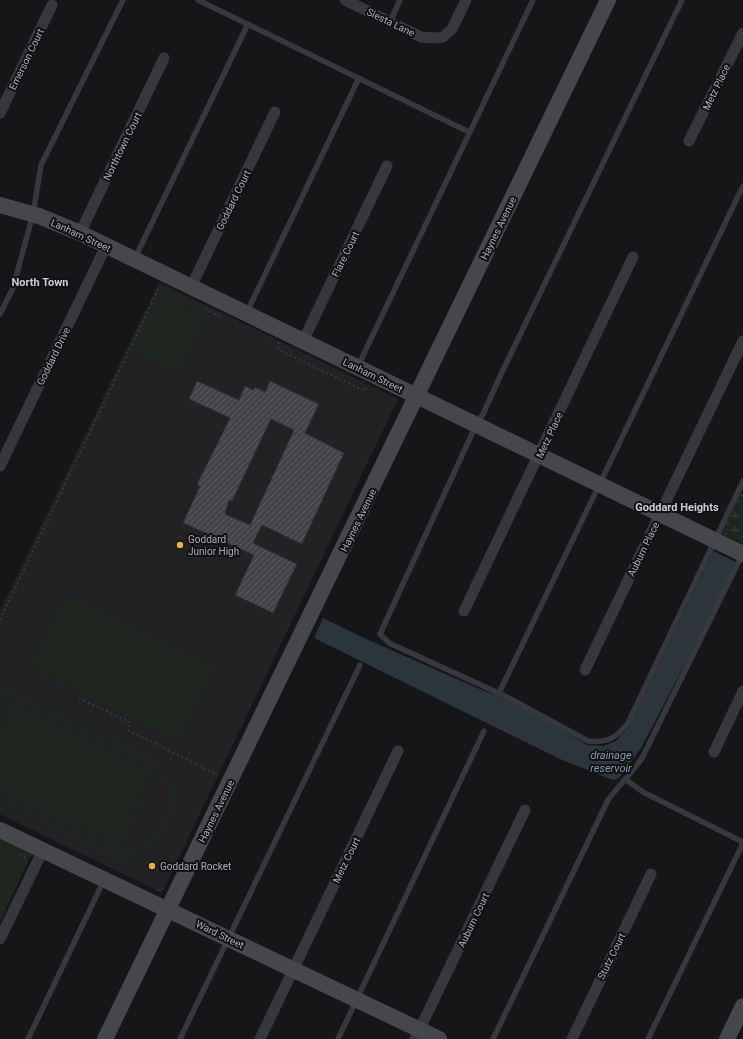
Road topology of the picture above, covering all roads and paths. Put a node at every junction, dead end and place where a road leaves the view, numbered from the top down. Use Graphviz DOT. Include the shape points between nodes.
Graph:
graph roads {
  1 [pos="123,0"];
  2 [pos="198,0"];
  3 [pos="345,0"];
  4 [pos="400,0"];
  5 [pos="466,0"];
  6 [pos="533,0"];
  7 [pos="608,0"];
  8 [pos="682,0"];
  9 [pos="52,5"];
  10 [pos="390,22"];
  11 [pos="248,24"];
  12 [pos="743,33"];
  13 [pos="164,58"];
  14 [pos="359,78"];
  15 [pos="276,112"];
  16 [pos="0,113"];
  17 [pos="469,132"];
  18 [pos="689,141"];
  19 [pos="387,166"];
  20 [pos="743,186"];
  21 [pos="0,205"];
  22 [pos="32,214"];
  23 [pos="80,233"];
  24 [pos="106,246"];
  25 [pos="633,258"];
  26 [pos="134,260"];
  27 [pos="166,287"];
  28 [pos="191,288"];
  29 [pos="204,305"];
  30 [pos="0,314"];
  31 [pos="246,314"];
  32 [pos="226,319"];
  33 [pos="274,338"];
  34 [pos="743,341"];
  35 [pos="303,342"];
  36 [pos="357,368"];
  37 [pos="374,387"];
  38 [pos="417,397"];
  39 [pos="476,425"];
  40 [pos="540,456"];
  41 [pos="0,466"];
  42 [pos="743,481"];
  43 [pos="599,484"];
  44 [pos="660,514"];
  45 [pos="714,540"];
  46 [pos="743,554"];
  47 [pos="464,611"];
  48 [pos="0,620"];
  49 [pos="360,665"];
  50 [pos="585,670"];
  51 [pos="743,691"];
  52 [pos="499,694"];
  53 [pos="79,698"];
  54 [pos="484,731"];
  55 [pos="398,751"];
  56 [pos="714,752"];
  57 [pos="222,776"];
  58 [pos="625,779"];
  59 [pos="526,810"];
  60 [pos="0,830"];
  61 [pos="743,843"];
  62 [pos="43,850"];
  63 [pos="17,852"];
  64 [pos="26,864"];
  65 [pos="650,874"];
  66 [pos="105,880"];
  67 [pos="167,885"];
  68 [pos="158,890"];
  69 [pos="169,910"];
  70 [pos="228,938"];
  71 [pos="0,939"];
  72 [pos="293,970"];
  73 [pos="357,1000"];
  74 [pos="743,1006"];
  75 [pos="417,1034"];
  76 [pos="28,1039"];
  77 [pos="105,1039"];
  78 [pos="180,1039"];
  79 [pos="260,1039"];
  80 [pos="338,1039"];
  81 [pos="439,1039"];
  82 [pos="493,1039"];
  83 [pos="572,1039"];
  84 [pos="648,1039"];
  85 [pos="727,1039"];
  1 -- 22 [label="lane" via="41,165"];
  2 -- 11 [label="lane"];
  3 -- 10 [label="street, Siesta Lane"];
  4 -- 10 [label="lane"];
  5 -- 10 [label="street, Siesta Lane" via="452,29 437,38 421,37"];
  6 -- 17 [label="lane"];
  7 -- 38 [label="street, Haynes Avenue"];
  8 -- 39 [label="lane"];
  9 -- 16 [label="street, Emerson Court"];
  11 -- 14 [label="lane"];
  11 -- 26 [label="lane"];
  12 -- 18 [label="street, Metz Place"];
  13 -- 23 [label="street, Northtown Court"];
  14 -- 17 [label="lane"];
  14 -- 31 [label="lane"];
  15 -- 28 [label="street, Goddard Court"];
  17 -- 36 [label="lane"];
  19 -- 35 [label="street, Flare Court"];
  20 -- 43 [label="lane"];
  21 -- 22 [label="street, Lanham Street"];
  22 -- 23 [label="street, Lanham Street"];
  22 -- 30 [label="lane" via="13,288"];
  23 -- 24 [label="street, Lanham Street"];
  24 -- 26 [label="street, Lanham Street"];
  24 -- 41 [label="street, Goddard Drive"];
  25 -- 40 [label="street, Metz Place"];
  26 -- 28 [label="street, Lanham Street"];
  27 -- 48 [label="path" via="161,284"];
  28 -- 31 [label="street, Lanham Street"];
  29 -- 32 [label="path" via="208,311"];
  31 -- 35 [label="street, Lanham Street"];
  33 -- 37 [label="path" via="279,350 365,392 368,385"];
  34 -- 44 [label="street, Auburn Place"];
  35 -- 36 [label="street, Lanham Street"];
  36 -- 38 [label="street, Lanham Street"];
  38 -- 39 [label="street, Lanham Street"];
  38 -- 69 [label="street, Haynes Avenue"];
  39 -- 40 [label="street, Lanham Street"];
  39 -- 52 [label="lane" via="380,634 389,643"];
  40 -- 43 [label="street, Lanham Street"];
  40 -- 47 [label="street, Metz Place"];
  42 -- 45 [label="lane"];
  43 -- 44 [label="street, Lanham Street"];
  43 -- 52 [label="lane"];
  44 -- 45 [label="street, Lanham Street"];
  44 -- 50 [label="street, Auburn Place"];
  45 -- 46 [label="street, Lanham Street"];
  45 -- 52 [label="lane" via="628,723 621,732 601,742 588,741"];
  46 -- 58 [label="lane" via="642,758"];
  49 -- 70 [label="lane"];
  51 -- 56 [label="street"];
  53 -- 57 [label="path" via="132,723 128,730"];
  54 -- 73 [label="lane"];
  55 -- 72 [label="street, Metz Court"];
  58 -- 61 [label="lane" via="643,792"];
  58 -- 82 [label="lane" via="608,800"];
  59 -- 75 [label="street, Auburn Court"];
  60 -- 62 [label="street, Ward Street"];
  61 -- 84 [label="lane"];
  62 -- 66 [label="street, Ward Street"];
  62 -- 71 [label="street"];
  63 -- 64 [label="path" via="25,858"];
  65 -- 83 [label="street, Stutz Court"];
  66 -- 69 [label="street, Ward Street"];
  66 -- 76 [label="lane"];
  67 -- 68 [label="path"];
  69 -- 70 [label="street, Ward Street"];
  69 -- 77 [label="street, Haynes Avenue"];
  70 -- 72 [label="street, Ward Street"];
  70 -- 78 [label="lane"];
  72 -- 73 [label="street, Ward Street"];
  72 -- 79 [label="street, Metz Court"];
  73 -- 75 [label="street, Ward Street"];
  73 -- 80 [label="lane"];
  74 -- 85 [label="street"];
  75 -- 81 [label="street, Ward Street"];
}
